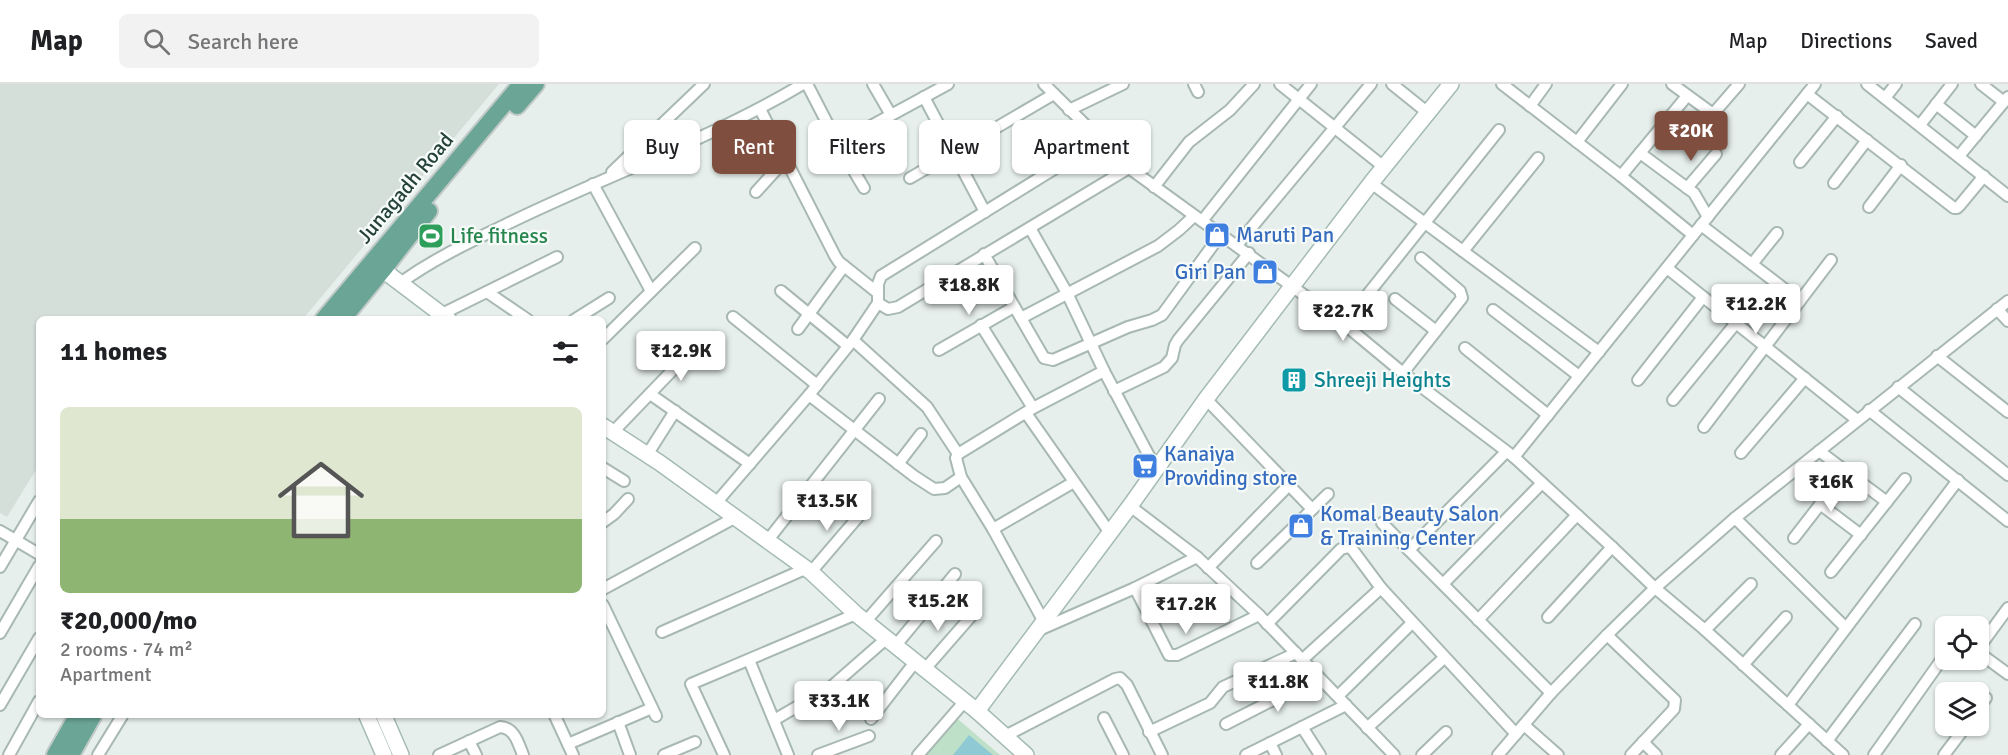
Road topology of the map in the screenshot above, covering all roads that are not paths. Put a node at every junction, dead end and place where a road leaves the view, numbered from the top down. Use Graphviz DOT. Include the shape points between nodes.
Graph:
graph roads {
  1 [pos="521,84"];
  2 [pos="536,84"];
  3 [pos="704,84"];
  4 [pos="805,84"];
  5 [pos="873,84"];
  6 [pos="948,84"];
  7 [pos="1044,84"];
  8 [pos="1123,84"];
  9 [pos="1254,84"];
  10 [pos="1280,84"];
  11 [pos="1311,84"];
  12 [pos="1371,84"];
  13 [pos="1392,84"];
  14 [pos="1451,84"];
  15 [pos="1502,84"];
  16 [pos="1546,84"];
  17 [pos="1622,84"];
  18 [pos="1672,84"];
  19 [pos="1738,84"];
  20 [pos="1815,84"];
  21 [pos="1867,84"];
  22 [pos="1896,84"];
  23 [pos="1952,84"];
  24 [pos="1981,84"];
  25 [pos="1053,94"];
  26 [pos="1807,94"];
  27 [pos="1687,96"];
  28 [pos="924,97"];
  29 [pos="1299,98"];
  30 [pos="1885,98"];
  31 [pos="2006,99"];
  32 [pos="1936,104"];
  33 [pos="1530,106"];
  34 [pos="760,109"];
  35 [pos="1069,110"];
  36 [pos="1428,113"];
  37 [pos="891,116"];
  38 [pos="1837,116"];
  39 [pos="766,120"];
  40 [pos="825,120"];
  41 [pos="883,120"];
  42 [pos="936,120"];
  43 [pos="1080,120"];
  44 [pos="1920,125"];
  45 [pos="1000,126"];
  46 [pos="1335,128"];
  47 [pos="1499,130"];
  48 [pos="1976,136"];
  49 [pos="1867,140"];
  50 [pos="1577,142"];
  51 [pos="1640,153"];
  52 [pos="1716,154"];
  53 [pos="1959,156"];
  54 [pos="1538,158"];
  55 [pos="1800,162"];
  56 [pos="1901,165"];
  57 [pos="1384,167"];
  58 [pos="919,173"];
  59 [pos="772,174"];
  60 [pos="794,174"];
  61 [pos="856,174"];
  62 [pos="965,174"];
  63 [pos="1046,174"];
  64 [pos="1119,174"];
  65 [pos="1137,174"];
  66 [pos="1621,176"];
  67 [pos="1984,176"];
  68 [pos="605,178"];
  69 [pos="910,178"];
  70 [pos="1371,183"];
  71 [pos="1834,183"];
  72 [pos="593,184"];
  73 [pos="1154,187"];
  74 [pos="864,188"];
  75 [pos="1687,188"];
  76 [pos="756,192"];
  77 [pos="2008,196"];
  78 [pos="1869,207"];
  79 [pos="985,212"];
  80 [pos="1198,218"];
  81 [pos="1705,221"];
  82 [pos="1425,223"];
  83 [pos="1030,228"];
  84 [pos="1221,234"];
  85 [pos="1777,234"];
  86 [pos="1693,235"];
  87 [pos="1238,245"];
  88 [pos="695,248"];
  89 [pos="1463,251"];
  90 [pos="1249,253"];
  91 [pos="984,254"];
  92 [pos="557,257"];
  93 [pos="1421,258"];
  94 [pos="1831,260"];
  95 [pos="1752,264"];
  96 [pos="378,266"];
  97 [pos="844,266"];
  98 [pos="1667,268"];
  99 [pos="400,283"];
  100 [pos="1293,286"];
  101 [pos="651,291"];
  102 [pos="781,291"];
  103 [pos="487,292"];
  104 [pos="1067,293"];
  105 [pos="1703,297"];
  106 [pos="609,298"];
  107 [pos="878,298"];
  108 [pos="1395,299"];
  109 [pos="1800,301"];
  110 [pos="2008,301"];
  111 [pos="1014,307"];
  112 [pos="1997,309"];
  113 [pos="1493,310"];
  114 [pos="344,314"];
  115 [pos="808,315"];
  116 [pos="445,316"];
  117 [pos="448,316"];
  118 [pos="522,316"];
  119 [pos="580,316"];
  120 [pos="733,317"];
  121 [pos="1021,318"];
  122 [pos="2008,321"];
  123 [pos="1736,323"];
  124 [pos="1344,324"];
  125 [pos="981,325"];
  126 [pos="798,329"];
  127 [pos="1436,331"];
  128 [pos="606,336"];
  129 [pos="850,343"];
  130 [pos="1092,343"];
  131 [pos="1765,347"];
  132 [pos="1465,348"];
  133 [pos="939,350"];
  134 [pos="691,351"];
  135 [pos="1599,352"];
  136 [pos="1937,356"];
  137 [pos="1104,371"];
  138 [pos="1403,373"];
  139 [pos="1579,376"];
  140 [pos="1804,378"];
  141 [pos="1638,380"];
  142 [pos="817,386"];
  143 [pos="1898,387"];
  144 [pos="1114,391"];
  145 [pos="650,393"];
  146 [pos="809,395"];
  147 [pos="879,399"];
  148 [pos="1206,399"];
  149 [pos="1673,400"];
  150 [pos="1029,410"];
  151 [pos="1869,410"];
  152 [pos="675,411"];
  153 [pos="2008,412"];
  154 [pos="1548,415"];
  155 [pos="1857,420"];
  156 [pos="1704,427"];
  157 [pos="608,429"];
  158 [pos="854,430"];
  159 [pos="921,434"];
  160 [pos="1819,451"];
  161 [pos="1741,453"];
  162 [pos="647,454"];
  163 [pos="958,454"];
  164 [pos="1510,455"];
  165 [pos="750,464"];
  166 [pos="898,464"];
  167 [pos="1156,469"];
  168 [pos="606,470"];
  169 [pos="1846,471"];
  170 [pos="2008,475"];
  171 [pos="962,477"];
  172 [pos="1905,479"];
  173 [pos="1958,480"];
  174 [pos="624,481"];
  175 [pos="1074,482"];
  176 [pos="1542,483"];
  177 [pos="1289,485"];
  178 [pos="1328,494"];
  179 [pos="628,499"];
  180 [pos="1887,502"];
  181 [pos="716,503"];
  182 [pos="1820,504"];
  183 [pos="36,506"];
  184 [pos="1130,506"];
  185 [pos="1312,509"];
  186 [pos="864,510"];
  187 [pos="1577,515"];
  188 [pos="736,517"];
  189 [pos="1735,518"];
  190 [pos="606,520"];
  191 [pos="2008,521"];
  192 [pos="1382,523"];
  193 [pos="993,529"];
  194 [pos="0,531"];
  195 [pos="1110,533"];
  196 [pos="1861,535"];
  197 [pos="1794,538"];
  198 [pos="16,540"];
  199 [pos="768,540"];
  200 [pos="936,541"];
  201 [pos="1612,547"];
  202 [pos="1409,550"];
  203 [pos="36,552"];
  204 [pos="1197,558"];
  205 [pos="1257,563"];
  206 [pos="0,567"];
  207 [pos="1208,568"];
  208 [pos="808,570"];
  209 [pos="36,571"];
  210 [pos="1831,572"];
  211 [pos="955,574"];
  212 [pos="1443,584"];
  213 [pos="1751,584"];
  214 [pos="606,587"];
  215 [pos="1135,588"];
  216 [pos="1381,588"];
  217 [pos="1654,588"];
  218 [pos="2008,608"];
  219 [pos="606,611"];
  220 [pos="973,614"];
  221 [pos="1259,615"];
  222 [pos="861,617"];
  223 [pos="1548,617"];
  224 [pos="1786,617"];
  225 [pos="1478,620"];
  226 [pos="1412,623"];
  227 [pos="1267,624"];
  228 [pos="1915,624"];
  229 [pos="1041,626"];
  230 [pos="1846,628"];
  231 [pos="1705,630"];
  232 [pos="662,632"];
  233 [pos="0,633"];
  234 [pos="1607,634"];
  235 [pos="1989,635"];
  236 [pos="891,642"];
  237 [pos="36,643"];
  238 [pos="1299,657"];
  239 [pos="1444,658"];
  240 [pos="1989,659"];
  241 [pos="748,660"];
  242 [pos="1743,665"];
  243 [pos="920,666"];
  244 [pos="1935,669"];
  245 [pos="2008,674"];
  246 [pos="1318,677"];
  247 [pos="1551,693"];
  248 [pos="1338,696"];
  249 [pos="965,701"];
  250 [pos="0,705"];
  251 [pos="1346,705"];
  252 [pos="1788,705"];
  253 [pos="36,706"];
  254 [pos="977,711"];
  255 [pos="76,718"];
  256 [pos="92,718"];
  257 [pos="121,718"];
  258 [pos="368,718"];
  259 [pos="385,718"];
  260 [pos="556,718"];
  261 [pos="1104,718"];
  262 [pos="871,719"];
  263 [pos="774,720"];
  264 [pos="618,722"];
  265 [pos="1226,724"];
  266 [pos="1524,724"];
  267 [pos="1809,724"];
  268 [pos="1302,727"];
  269 [pos="1367,728"];
  270 [pos="1149,732"];
  271 [pos="1446,732"];
  272 [pos="1516,734"];
  273 [pos="869,736"];
  274 [pos="1005,736"];
  275 [pos="1958,736"];
  276 [pos="469,741"];
  277 [pos="1827,741"];
  278 [pos="695,742"];
  279 [pos="1643,742"];
  280 [pos="1270,743"];
  281 [pos="568,744"];
  282 [pos="9,755"];
  283 [pos="55,755"];
  284 [pos="71,755"];
  285 [pos="98,755"];
  286 [pos="384,755"];
  287 [pos="401,755"];
  288 [pos="439,755"];
  289 [pos="476,755"];
  290 [pos="523,755"];
  291 [pos="573,755"];
  292 [pos="630,755"];
  293 [pos="664,755"];
  294 [pos="724,755"];
  295 [pos="788,755"];
  296 [pos="818,755"];
  297 [pos="918,755"];
  298 [pos="1026,755"];
  299 [pos="1124,755"];
  300 [pos="1162,755"];
  301 [pos="1246,755"];
  302 [pos="1276,755"];
  303 [pos="1320,755"];
  304 [pos="1394,755"];
  305 [pos="1422,755"];
  306 [pos="1498,755"];
  307 [pos="1558,755"];
  308 [pos="1631,755"];
  309 [pos="1656,755"];
  310 [pos="1781,755"];
  311 [pos="1843,755"];
  312 [pos="1874,755"];
  313 [pos="1944,755"];
  1 -- 96 [label="main road, Junagadh Road"];
  2 -- 96 [label="main road"];
  3 -- 68 [label="street"];
  4 -- 34 [label="street"];
  4 -- 40 [label="street"];
  5 -- 37 [label="street"];
  6 -- 28 [label="street"];
  7 -- 25 [label="street"];
  8 -- 35 [label="street"];
  9 -- 73 [label="street" via="1230,111 1190,142"];
  10 -- 29 [label="street"];
  11 -- 29 [label="street"];
  12 -- 46 [label="street"];
  13 -- 36 [label="street"];
  14 -- 36 [label="street"];
  15 -- 33 [label="street"];
  16 -- 33 [label="street"];
  17 -- 50 [label="street"];
  18 -- 27 [label="street"];
  19 -- 27 [label="street" via="1713,114"];
  20 -- 26 [label="street"];
  21 -- 30 [label="street"];
  22 -- 30 [label="street"];
  23 -- 32 [label="street"];
  24 -- 31 [label="street"];
  25 -- 35 [label="street"];
  25 -- 45 [label="street"];
  26 -- 38 [label="street"];
  26 -- 81 [label="street"];
  27 -- 51 [label="street"];
  28 -- 37 [label="street"];
  28 -- 42 [label="street"];
  29 -- 46 [label="street"];
  29 -- 80 [label="street"];
  30 -- 44 [label="street"];
  31 -- 48 [label="street"];
  32 -- 44 [label="street"];
  32 -- 48 [label="street"];
  33 -- 50 [label="street"];
  34 -- 39 [label="street"];
  34 -- 68 [label="street"];
  35 -- 43 [label="street"];
  36 -- 57 [label="street"];
  37 -- 41 [label="street"];
  38 -- 49 [label="street"];
  38 -- 55 [label="street"];
  44 -- 53 [label="street"];
  46 -- 57 [label="street"];
  46 -- 87 [label="street"];
  47 -- 82 [label="street"];
  48 -- 53 [label="street"];
  49 -- 56 [label="street"];
  49 -- 71 [label="street"];
  50 -- 66 [label="street"];
  51 -- 66 [label="street"];
  51 -- 75 [label="street"];
  52 -- 75 [label="street"];
  53 -- 67 [label="street"];
  54 -- 89 [label="street"];
  56 -- 67 [label="street" via="1954,208"];
  56 -- 78 [label="street"];
  57 -- 70 [label="street"];
  58 -- 69 [label="street"];
  59 -- 76 [label="street"];
  60 -- 97 [label="street"];
  61 -- 74 [label="street"];
  62 -- 79 [label="street"];
  63 -- 79 [label="street"];
  64 -- 83 [label="street"];
  65 -- 73 [label="street"];
  66 -- 86 [label="street"];
  67 -- 77 [label="street"];
  68 -- 72 [label="street"];
  70 -- 82 [label="street"];
  70 -- 100 [label="street"];
  72 -- 99 [label="street" via="443,255"];
  72 -- 101 [label="street"];
  73 -- 80 [label="street"];
  75 -- 81 [label="street" via="1697,196"];
  79 -- 107 [label="street" via="884,274 879,279"];
  80 -- 84 [label="street"];
  80 -- 104 [label="street" via="1158,246"];
  81 -- 86 [label="street"];
  81 -- 95 [label="street"];
  82 -- 89 [label="street"];
  82 -- 124 [label="street"];
  83 -- 91 [label="street"];
  83 -- 104 [label="street"];
  84 -- 87 [label="street"];
  84 -- 130 [label="street" via="1162,315"];
  85 -- 95 [label="street"];
  86 -- 98 [label="street"];
  87 -- 90 [label="street"];
  88 -- 101 [label="street"];
  89 -- 135 [label="street"];
  90 -- 100 [label="street"];
  90 -- 144 [label="street" via="1178,339 1169,362"];
  91 -- 107 [label="street" via="898,307 888,309"];
  91 -- 111 [label="street"];
  92 -- 103 [label="street"];
  93 -- 127 [label="street" via="1462,295"];
  94 -- 109 [label="street"];
  95 -- 109 [label="street"];
  96 -- 99 [label="street"];
  96 -- 114 [label="main road"];
  97 -- 107 [label="street"];
  97 -- 115 [label="street"];
  98 -- 105 [label="street"];
  98 -- 135 [label="street"];
  99 -- 116 [label="street"];
  100 -- 124 [label="street"];
  100 -- 148 [label="street"];
  101 -- 128 [label="street"];
  102 -- 115 [label="street"];
  103 -- 117 [label="street"];
  103 -- 118 [label="street"];
  104 -- 121 [label="street"];
  104 -- 130 [label="street"];
  105 -- 123 [label="street"];
  105 -- 141 [label="street"];
  106 -- 119 [label="street"];
  107 -- 129 [label="street"];
  108 -- 127 [label="street"];
  109 -- 131 [label="street"];
  110 -- 112 [label="street"];
  111 -- 121 [label="street"];
  111 -- 125 [label="street"];
  112 -- 122 [label="street"];
  112 -- 136 [label="street"];
  113 -- 139 [label="street"];
  115 -- 126 [label="street"];
  115 -- 129 [label="street"];
  120 -- 142 [label="street"];
  121 -- 130 [label="street" via="1048,361"];
  123 -- 131 [label="street"];
  123 -- 149 [label="street"];
  124 -- 138 [label="street"];
  125 -- 133 [label="street"];
  125 -- 150 [label="street"];
  127 -- 138 [label="street"];
  129 -- 142 [label="street"];
  129 -- 163 [label="street" via="927,407"];
  130 -- 137 [label="street"];
  131 -- 140 [label="street"];
  131 -- 156 [label="street"];
  132 -- 154 [label="street"];
  134 -- 145 [label="street"];
  135 -- 139 [label="street"];
  136 -- 143 [label="street"];
  136 -- 153 [label="street"];
  137 -- 144 [label="street"];
  137 -- 150 [label="street"];
  138 -- 164 [label="street"];
  139 -- 154 [label="street"];
  140 -- 155 [label="street"];
  140 -- 161 [label="street"];
  142 -- 146 [label="street"];
  143 -- 151 [label="street"];
  143 -- 170 [label="street"];
  144 -- 167 [label="street"];
  145 -- 152 [label="street"];
  145 -- 157 [label="street"];
  146 -- 158 [label="street"];
  146 -- 165 [label="street"];
  147 -- 158 [label="street"];
  148 -- 167 [label="street"];
  148 -- 177 [label="street"];
  150 -- 163 [label="street"];
  150 -- 175 [label="street"];
  151 -- 155 [label="street"];
  151 -- 173 [label="street"];
  152 -- 162 [label="street"];
  152 -- 165 [label="street"];
  154 -- 164 [label="street"];
  155 -- 160 [label="street"];
  157 -- 162 [label="street"];
  158 -- 166 [label="street"];
  158 -- 199 [label="street"];
  159 -- 166 [label="street"];
  160 -- 169 [label="street"];
  160 -- 189 [label="street"];
  162 -- 181 [label="street"];
  163 -- 171 [label="street"];
  164 -- 176 [label="street"];
  164 -- 202 [label="street"];
  165 -- 181 [label="street"];
  166 -- 171 [label="street" via="934,489 945,488"];
  167 -- 184 [label="street"];
  168 -- 174 [label="street"];
  169 -- 180 [label="street"];
  169 -- 182 [label="street"];
  171 -- 193 [label="street"];
  172 -- 180 [label="street"];
  173 -- 191 [label="street"];
  173 -- 230 [label="street"];
  175 -- 193 [label="street"];
  175 -- 195 [label="street"];
  176 -- 187 [label="street"];
  176 -- 212 [label="street"];
  177 -- 185 [label="street"];
  177 -- 207 [label="street"];
  178 -- 185 [label="street"];
  179 -- 190 [label="street"];
  180 -- 196 [label="street"];
  181 -- 188 [label="street"];
  182 -- 196 [label="street"];
  182 -- 197 [label="street"];
  183 -- 198 [label="street"];
  184 -- 195 [label="street"];
  184 -- 204 [label="street"];
  185 -- 205 [label="street"];
  186 -- 208 [label="street"];
  187 -- 201 [label="street"];
  187 -- 225 [label="street"];
  188 -- 199 [label="street"];
  188 -- 214 [label="street"];
  189 -- 217 [label="street"];
  189 -- 230 [label="street"];
  192 -- 202 [label="street"];
  193 -- 229 [label="street"];
  194 -- 198 [label="street"];
  195 -- 229 [label="street"];
  196 -- 210 [label="street"];
  198 -- 203 [label="street"];
  198 -- 206 [label="street"];
  199 -- 208 [label="street"];
  200 -- 222 [label="street"];
  201 -- 217 [label="street"];
  201 -- 223 [label="street"];
  202 -- 212 [label="street"];
  204 -- 207 [label="street"];
  204 -- 215 [label="street"];
  207 -- 221 [label="street"];
  208 -- 222 [label="street"];
  208 -- 232 [label="street"];
  209 -- 233 [label="street"];
  211 -- 236 [label="street"];
  212 -- 225 [label="street"];
  213 -- 231 [label="street"];
  215 -- 221 [label="street" via="1169,655"];
  215 -- 229 [label="street"];
  216 -- 226 [label="street"];
  216 -- 227 [label="street" via="1352,549 1345,548"];
  216 -- 238 [label="street"];
  217 -- 231 [label="street"];
  217 -- 234 [label="street"];
  218 -- 235 [label="street"];
  219 -- 264 [label="street" via="654,712"];
  220 -- 243 [label="street"];
  221 -- 227 [label="street"];
  222 -- 236 [label="street"];
  222 -- 241 [label="street"];
  224 -- 242 [label="street"];
  225 -- 247 [label="street"];
  226 -- 239 [label="street"];
  226 -- 248 [label="street"];
  227 -- 238 [label="street"];
  228 -- 277 [label="street"];
  229 -- 254 [label="street"];
  230 -- 252 [label="street"];
  231 -- 242 [label="street"];
  234 -- 247 [label="street"];
  234 -- 279 [label="street" via="1675,700 1674,710"];
  236 -- 243 [label="street"];
  236 -- 263 [label="street" via="831,687"];
  237 -- 250 [label="street"];
  238 -- 246 [label="street"];
  238 -- 270 [label="street" via="1223,687 1210,703"];
  239 -- 269 [label="street"];
  239 -- 272 [label="street"];
  240 -- 245 [label="street"];
  241 -- 263 [label="street"];
  241 -- 294 [label="street" via="691,684"];
  242 -- 252 [label="street"];
  243 -- 249 [label="street"];
  243 -- 262 [label="street"];
  244 -- 312 [label="street"];
  246 -- 248 [label="street"];
  246 -- 265 [label="street"];
  247 -- 266 [label="street"];
  248 -- 251 [label="street"];
  249 -- 254 [label="street"];
  249 -- 297 [label="street"];
  251 -- 268 [label="street"];
  251 -- 269 [label="street"];
  252 -- 267 [label="street"];
  253 -- 282 [label="street"];
  254 -- 274 [label="street"];
  255 -- 283 [label="main road"];
  256 -- 284 [label="main road"];
  257 -- 285 [label="street"];
  258 -- 286 [label="street"];
  259 -- 287 [label="street"];
  260 -- 281 [label="street"];
  261 -- 299 [label="street"];
  263 -- 295 [label="street"];
  264 -- 281 [label="street"];
  264 -- 292 [label="street"];
  266 -- 272 [label="street"];
  266 -- 307 [label="street"];
  267 -- 277 [label="street"];
  267 -- 310 [label="street"];
  268 -- 280 [label="street"];
  268 -- 303 [label="street"];
  269 -- 304 [label="street"];
  270 -- 274 [label="street" via="1125,682 1118,678"];
  270 -- 300 [label="street"];
  271 -- 305 [label="street"];
  272 -- 306 [label="street"];
  273 -- 296 [label="street"];
  274 -- 298 [label="street"];
  275 -- 313 [label="street"];
  276 -- 288 [label="street"];
  276 -- 289 [label="street"];
  276 -- 290 [label="street" via="505,727 513,733"];
  277 -- 311 [label="street"];
  278 -- 293 [label="street"];
  279 -- 308 [label="street"];
  279 -- 309 [label="street"];
  280 -- 301 [label="street"];
  280 -- 302 [label="street"];
  281 -- 291 [label="street"];
}
